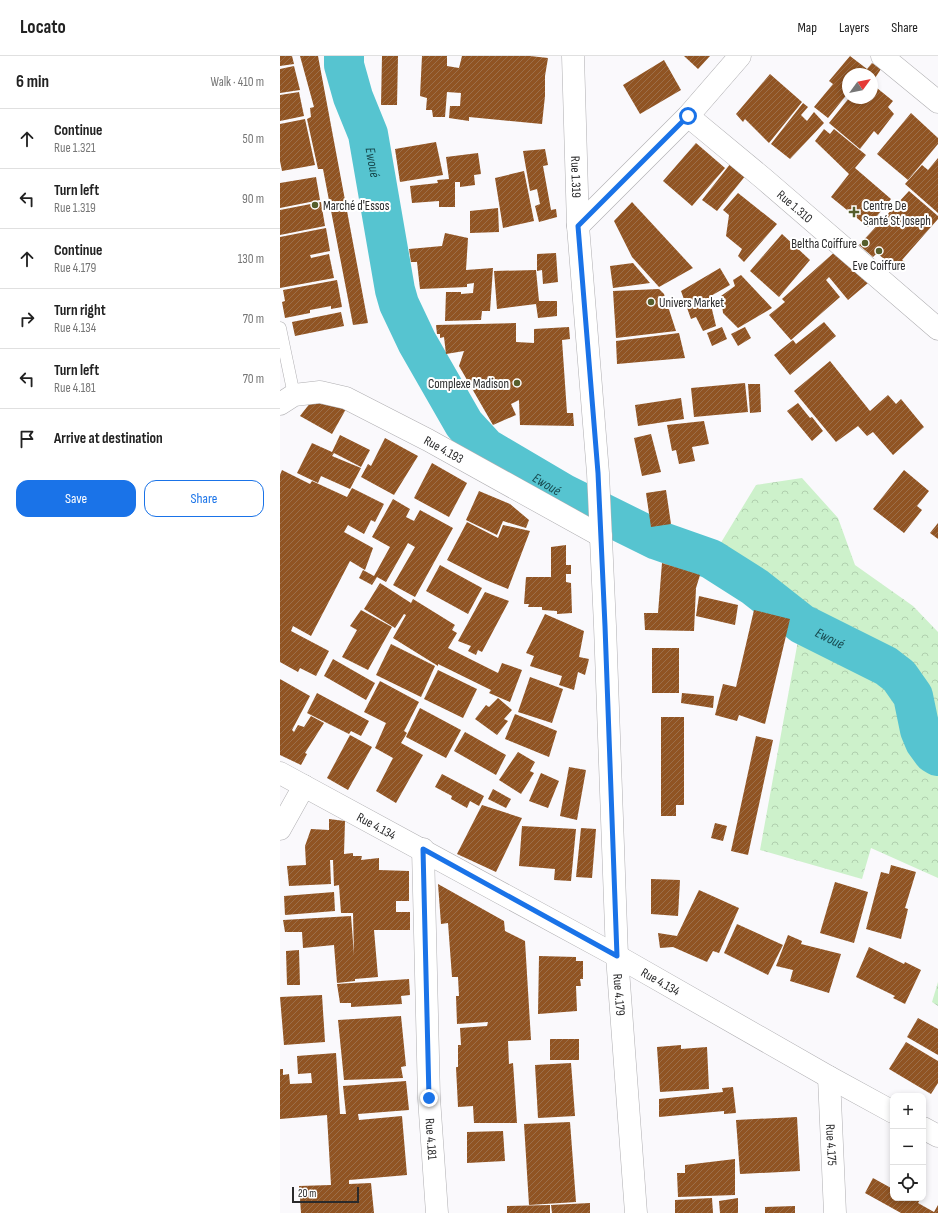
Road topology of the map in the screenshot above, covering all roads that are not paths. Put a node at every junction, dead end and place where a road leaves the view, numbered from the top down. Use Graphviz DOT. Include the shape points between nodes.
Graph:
graph roads {
  1 [pos="573,56"];
  2 [pos="740,56"];
  3 [pos="882,56"];
  4 [pos="938,102"];
  5 [pos="688,116"];
  6 [pos="578,226"];
  7 [pos="280,328"];
  8 [pos="938,329"];
  9 [pos="287,399"];
  10 [pos="601,536"];
  11 [pos="280,773"];
  12 [pos="304,786"];
  13 [pos="280,829"];
  14 [pos="423,849"];
  15 [pos="617,956"];
  16 [pos="829,1077"];
  17 [pos="890,1110"];
  18 [pos="925,1129"];
  19 [pos="938,1136"];
  20 [pos="437,1213"];
  21 [pos="636,1213"];
  22 [pos="835,1213"];
  1 -- 6 [label="street, Rue 1.319"];
  2 -- 5 [label="street"];
  3 -- 4 [label="street"];
  5 -- 6 [label="street"];
  5 -- 8 [label="street, Rue 1.310"];
  6 -- 10 [label="street, Rue 1.319"];
  7 -- 9 [label="lane"];
  9 -- 10 [label="street, Rue 4.193" via="320,392 346,398 428,440"];
  10 -- 15 [label="street, Rue 4.179"];
  11 -- 12 [label="street, Rue 4.134"];
  12 -- 13 [label="street"];
  12 -- 14 [label="street, Rue 4.134"];
  14 -- 15 [label="street, Rue 4.134"];
  14 -- 20 [label="street, Rue 4.181" via="429,1098"];
  15 -- 16 [label="street, Rue 4.134"];
  15 -- 21 [label="street, Rue 4.179"];
  16 -- 17 [label="street, Rue 4.134"];
  16 -- 22 [label="street, Rue 4.175"];
  18 -- 19 [label="street"];
}
